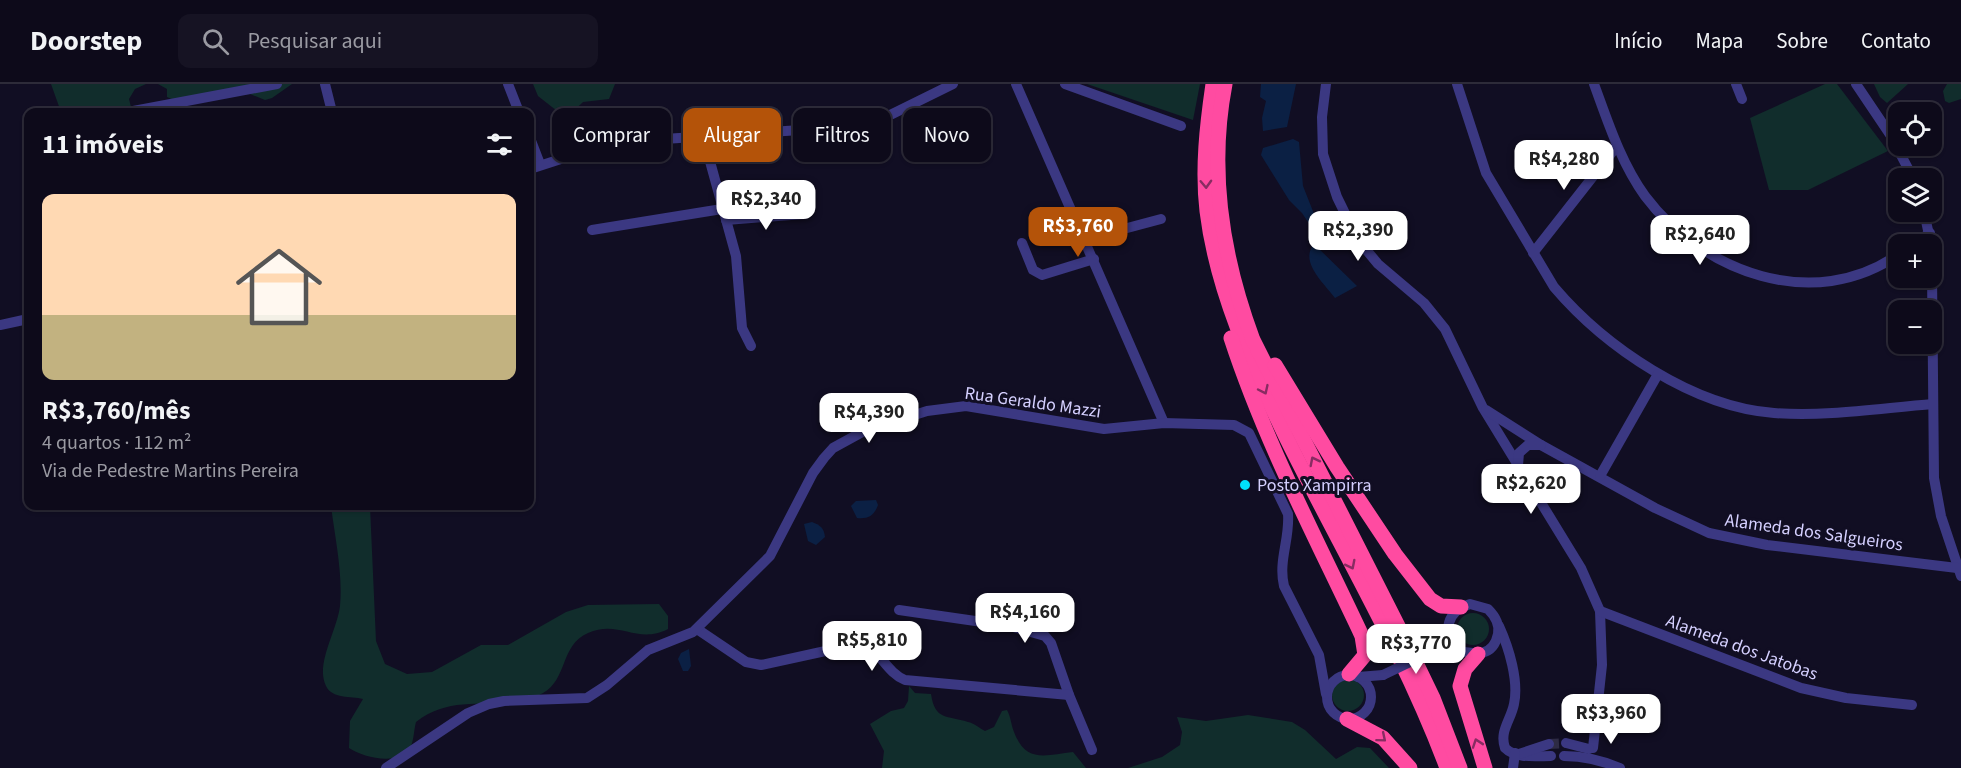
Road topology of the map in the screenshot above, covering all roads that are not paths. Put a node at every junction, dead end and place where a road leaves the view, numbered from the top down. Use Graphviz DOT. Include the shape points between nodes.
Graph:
graph roads {
  1 [pos="277,84"];
  2 [pos="325,84"];
  3 [pos="508,84"];
  4 [pos="953,84"];
  5 [pos="1016,84"];
  6 [pos="1065,84"];
  7 [pos="1213,84"];
  8 [pos="1225,84"];
  9 [pos="1326,84"];
  10 [pos="1457,84"];
  11 [pos="1594,84"];
  12 [pos="1736,84"];
  13 [pos="1856,84"];
  14 [pos="1742,99"];
  15 [pos="149,108"];
  16 [pos="331,108"];
  17 [pos="517,108"];
  18 [pos="1181,126"];
  19 [pos="781,131"];
  20 [pos="683,139"];
  21 [pos="1617,146"];
  22 [pos="710,162"];
  23 [pos="535,167"];
  24 [pos="1909,168"];
  25 [pos="804,214"];
  26 [pos="724,215"];
  27 [pos="1161,219"];
  28 [pos="592,230"];
  29 [pos="1086,239"];
  30 [pos="1022,243"];
  31 [pos="1533,253"];
  32 [pos="1094,259"];
  33 [pos="1888,260"];
  34 [pos="1226,276"];
  35 [pos="1932,288"];
  36 [pos="24,321"];
  37 [pos="0,325"];
  38 [pos="751,346"];
  39 [pos="1658,374"];
  40 [pos="1934,404"];
  41 [pos="1483,408"];
  42 [pos="1164,423"];
  43 [pos="1541,445"];
  44 [pos="1519,469"];
  45 [pos="1600,476"];
  46 [pos="1959,572"];
  47 [pos="1461,606"];
  48 [pos="899,610"];
  49 [pos="1600,611"];
  50 [pos="1498,623"];
  51 [pos="696,628"];
  52 [pos="1448,633"];
  53 [pos="1437,649"];
  54 [pos="1458,650"];
  55 [pos="1483,652"];
  56 [pos="1319,656"];
  57 [pos="1512,672"];
  58 [pos="1349,676"];
  59 [pos="1381,676"];
  60 [pos="1326,694"];
  61 [pos="1069,695"];
  62 [pos="1371,697"];
  63 [pos="1912,705"];
  64 [pos="1347,719"];
  65 [pos="1566,743"];
  66 [pos="1549,744"];
  67 [pos="1092,750"];
  68 [pos="1588,751"];
  69 [pos="1517,753"];
  70 [pos="1551,756"];
  71 [pos="1564,756"];
  72 [pos="386,768"];
  73 [pos="1410,768"];
  74 [pos="1447,768"];
  75 [pos="1460,768"];
  76 [pos="1485,768"];
  77 [pos="1513,768"];
  78 [pos="1620,768"];
  1 -- 15 [label="street"];
  2 -- 16 [label="street"];
  3 -- 17 [label="street"];
  4 -- 19 [label="street" via="894,114 861,125"];
  5 -- 29 [label="street"];
  6 -- 18 [label="street"];
  7 -- 34 [label="highway, one-way" via="1205,180 1207,209"];
  8 -- 34 [label="highway" via="1218,186"];
  9 -- 41 [label="street" via="1323,154 1342,207 1358,240 1378,264 1424,303 1445,328"];
  10 -- 31 [label="street" via="1486,173"];
  11 -- 21 [label="street"];
  12 -- 14 [label="street"];
  13 -- 24 [label="street"];
  20 -- 23 [label="street" via="601,150"];
  21 -- 31 [label="street"];
  21 -- 33 [label="street" via="1644,195 1682,236 1704,252 1752,274 1802,283 1828,280"];
  22 -- 26 [label="street"];
  25 -- 26 [label="street"];
  26 -- 28 [label="street"];
  26 -- 38 [label="street" via="739,270 742,328"];
  27 -- 29 [label="street"];
  29 -- 32 [label="street"];
  30 -- 32 [label="street" via="1033,270 1042,275"];
  31 -- 39 [label="street" via="1567,302"];
  32 -- 42 [label="street"];
  34 -- 47 [label="highway" via="1289,388 1395,554 1434,603"];
  34 -- 58 [label="highway" via="1221,301 1260,421 1366,647"];
  34 -- 74 [label="highway, one-way" via="1242,342 1264,392 1418,696"];
  75 -- 34 [label="highway, one-way" via="1433,698 1253,340"];
  35 -- 40 [label="street"];
  36 -- 37 [label="street"];
  39 -- 40 [label="street" via="1718,402 1747,410 1775,413"];
  39 -- 45 [label="street"];
  40 -- 46 [label="street" via="1936,496"];
  41 -- 43 [label="street, Alameda dos Salgueiros"];
  41 -- 44 [label="street"];
  42 -- 51 [label="street, Rua Geraldo Mazzi" via="1104,429 985,408 947,407 864,431 833,448 824,458 770,556"];
  42 -- 56 [label="street, Rua Geraldo Mazzi" via="1234,425 1249,433 1288,514 1281,574"];
  43 -- 44 [label="street" via="1528,445 1521,450 1517,458"];
  43 -- 45 [label="street, Alameda dos Salgueiros"];
  44 -- 49 [label="street" via="1581,568"];
  45 -- 46 [label="street, Alameda dos Salgueiros" via="1684,523 1730,538"];
  47 -- 50 [label="street" via="1488,609"];
  47 -- 52 [label="street" via="1448,622"];
  48 -- 61 [label="street" via="1039,633 1051,644"];
  49 -- 63 [label="street, Alameda dos Jatobas" via="1802,688 1846,698"];
  49 -- 68 [label="street" via="1602,665"];
  50 -- 55 [label="street" via="1498,633"];
  50 -- 57 [label="street" via="1513,663"];
  51 -- 61 [label="street" via="753,664 770,665 861,643 874,650 890,672 905,680"];
  51 -- 72 [label="street, Rua Geraldo Mazzi" via="648,650 587,698 489,704 468,713"];
  52 -- 53 [label="street"];
  52 -- 54 [label="street"];
  53 -- 54 [label="street"];
  53 -- 59 [label="street, bridge"];
  54 -- 55 [label="street" via="1468,654"];
  55 -- 57 [label="street" via="1504,657"];
  76 -- 55 [label="highway, one-way" via="1460,686 1465,669"];
  56 -- 58 [label="street"];
  56 -- 60 [label="street"];
  57 -- 69 [label="street" via="1514,706 1504,728 1503,742 1509,752"];
  58 -- 59 [label="street"];
  58 -- 60 [label="street" via="1329,686"];
  58 -- 62 [label="street" via="1370,689"];
  59 -- 62 [label="street"];
  60 -- 64 [label="street" via="1331,711"];
  61 -- 67 [label="street"];
  62 -- 64 [label="street" via="1364,713"];
  64 -- 73 [label="highway, one-way" via="1383,738"];
  65 -- 68 [label="street"];
  66 -- 69 [label="street"];
  68 -- 71 [label="street"];
  68 -- 78 [label="street" via="1601,754 1602,761"];
  69 -- 70 [label="street"];
  69 -- 77 [label="street"];
}
